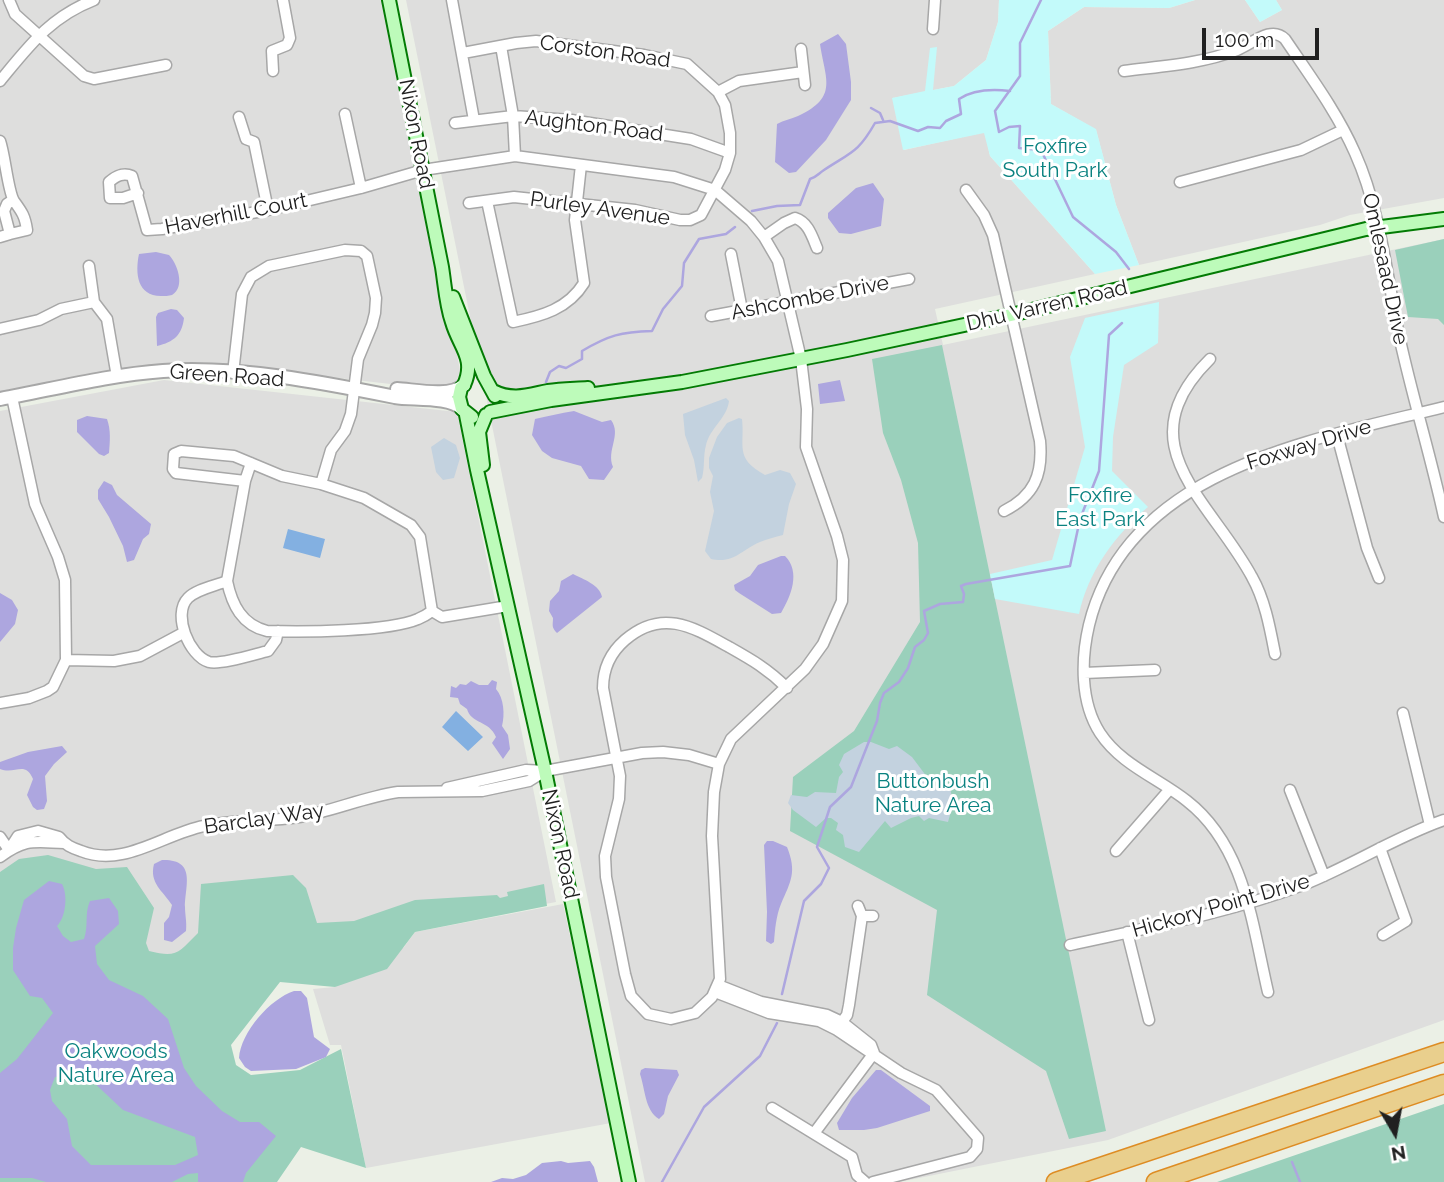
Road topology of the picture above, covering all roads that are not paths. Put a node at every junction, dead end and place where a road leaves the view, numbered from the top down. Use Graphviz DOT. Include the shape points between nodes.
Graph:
graph roads {
  1 [pos="9,0"];
  2 [pos="94,0"];
  3 [pos="283,0"];
  4 [pos="389,0"];
  5 [pos="452,0"];
  6 [pos="935,0"];
  7 [pos="933,29"];
  8 [pos="39,34"];
  9 [pos="501,46"];
  10 [pos="801,49"];
  11 [pos="463,53"];
  12 [pos="166,65"];
  13 [pos="273,71"];
  14 [pos="1124,71"];
  15 [pos="803,72"];
  16 [pos="0,80"];
  17 [pos="805,86"];
  18 [pos="718,92"];
  19 [pos="345,114"];
  20 [pos="513,116"];
  21 [pos="239,117"];
  22 [pos="474,120"];
  23 [pos="455,123"];
  24 [pos="1343,130"];
  25 [pos="1,148"];
  26 [pos="730,152"];
  27 [pos="514,156"];
  28 [pos="581,164"];
  29 [pos="423,170"];
  30 [pos="4,173"];
  31 [pos="1180,182"];
  32 [pos="361,188"];
  33 [pos="715,190"];
  34 [pos="966,190"];
  35 [pos="138,193"];
  36 [pos="13,200"];
  37 [pos="487,201"];
  38 [pos="469,203"];
  39 [pos="577,205"];
  40 [pos="268,210"];
  41 [pos="1444,219"];
  42 [pos="1378,228"];
  43 [pos="5,236"];
  44 [pos="764,237"];
  45 [pos="817,248"];
  46 [pos="731,254"];
  47 [pos="89,266"];
  48 [pos="442,267"];
  49 [pos="909,279"];
  50 [pos="94,302"];
  51 [pos="788,302"];
  52 [pos="742,310"];
  53 [pos="1011,315"];
  54 [pos="711,316"];
  55 [pos="0,329"];
  56 [pos="801,359"];
  57 [pos="1210,359"];
  58 [pos="233,373"];
  59 [pos="117,377"];
  60 [pos="462,386"];
  61 [pos="648,386"];
  62 [pos="491,387"];
  63 [pos="354,388"];
  64 [pos="372,391"];
  65 [pos="6,398"];
  66 [pos="1444,407"];
  67 [pos="464,412"];
  68 [pos="488,413"];
  69 [pos="1418,414"];
  70 [pos="1337,435"];
  71 [pos="251,463"];
  72 [pos="245,481"];
  73 [pos="321,484"];
  74 [pos="1194,490"];
  75 [pos="487,508"];
  76 [pos="1003,511"];
  77 [pos="1444,517"];
  78 [pos="1379,578"];
  79 [pos="228,581"];
  80 [pos="508,606"];
  81 [pos="432,611"];
  82 [pos="278,631"];
  83 [pos="183,633"];
  84 [pos="1275,654"];
  85 [pos="66,660"];
  86 [pos="1155,670"];
  87 [pos="1084,673"];
  88 [pos="787,688"];
  89 [pos="0,703"];
  90 [pos="1403,713"];
  91 [pos="617,759"];
  92 [pos="719,764"];
  93 [pos="545,771"];
  94 [pos="1170,789"];
  95 [pos="1290,790"];
  96 [pos="1444,820"];
  97 [pos="1430,825"];
  98 [pos="0,837"];
  99 [pos="1380,848"];
  100 [pos="9,850"];
  101 [pos="1116,851"];
  102 [pos="0,857"];
  103 [pos="1324,876"];
  104 [pos="1247,903"];
  105 [pos="864,913"];
  106 [pos="1127,932"];
  107 [pos="1383,935"];
  108 [pos="1070,945"];
  109 [pos="716,988"];
  110 [pos="1268,992"];
  111 [pos="1149,1020"];
  112 [pos="840,1026"];
  113 [pos="1444,1052"];
  114 [pos="874,1053"];
  115 [pos="1444,1084"];
  116 [pos="772,1108"];
  117 [pos="815,1132"];
  118 [pos="629,1182"];
  119 [pos="865,1182"];
  120 [pos="873,1182"];
  121 [pos="1056,1182"];
  122 [pos="1156,1182"];
  1 -- 8 [label="street" via="15,14"];
  2 -- 8 [label="street" via="60,15"];
  3 -- 13 [label="street" via="290,38 288,45 272,51"];
  4 -- 29 [label="main road, Nixon Road"];
  5 -- 11 [label="street"];
  6 -- 7 [label="street"];
  8 -- 12 [label="street" via="84,76 94,79"];
  8 -- 16 [label="street"];
  9 -- 11 [label="street, Corston Road"];
  9 -- 18 [label="street, Corston Road" via="536,41 662,57 687,64"];
  9 -- 20 [label="street"];
  10 -- 15 [label="street"];
  11 -- 22 [label="street"];
  14 -- 24 [label="street, Omlesaad Drive" via="1207,60 1271,33 1280,34"];
  15 -- 17 [label="street"];
  15 -- 18 [label="street" via="739,81"];
  18 -- 26 [label="street" via="725,105"];
  19 -- 32 [label="street"];
  20 -- 22 [label="street, Aughton Road"];
  20 -- 26 [label="street, Aughton Road" via="691,139"];
  20 -- 27 [label="street"];
  21 -- 40 [label="street" via="246,139 254,142"];
  22 -- 23 [label="street, Aughton Road"];
  24 -- 31 [label="street" via="1301,150"];
  24 -- 42 [label="street, Omlesaad Drive" via="1359,164"];
  25 -- 30 [label="street"];
  26 -- 33 [label="street"];
  27 -- 28 [label="street, Haverhill Court"];
  27 -- 29 [label="street, Haverhill Court"];
  28 -- 33 [label="street, Haverhill Court" via="674,177"];
  28 -- 39 [label="street"];
  29 -- 32 [label="street, Haverhill Court"];
  29 -- 48 [label="main road, Nixon Road"];
  30 -- 36 [label="street"];
  32 -- 40 [label="street, Haverhill Court"];
  33 -- 39 [label="street, Purley Avenue" via="701,215 690,220"];
  33 -- 44 [label="street"];
  34 -- 53 [label="street" via="990,228"];
  35 -- 40 [label="street, Haverhill Court" via="147,230"];
  36 -- 43 [label="street" via="4,211"];
  36 -- 43 [label="street" via="22,211 27,230"];
  37 -- 38 [label="street, Purley Avenue"];
  37 -- 39 [label="street, Purley Avenue" via="513,197"];
  37 -- 39 [label="street" via="513,321 551,312 570,301 584,283"];
  41 -- 42 [label="main road, Dhu Varren Road"];
  42 -- 53 [label="main road, Dhu Varren Road"];
  42 -- 69 [label="street, Omlesaad Drive"];
  44 -- 45 [label="street" via="795,218 807,226"];
  44 -- 51 [label="street" via="778,261"];
  46 -- 52 [label="street"];
  47 -- 50 [label="street"];
  48 -- 60 [label="main road, Nixon Road" via="452,323 469,361"];
  48 -- 62 [label="main road, Nixon Road"];
  49 -- 51 [label="street, Ashcombe Drive"];
  50 -- 55 [label="street"];
  50 -- 59 [label="street" via="107,319"];
  51 -- 52 [label="street, Ashcombe Drive"];
  51 -- 56 [label="street"];
  52 -- 54 [label="street, Ashcombe Drive"];
  53 -- 56 [label="main road, Dhu Varren Road"];
  53 -- 76 [label="street" via="1037,425 1040,459 1028,495"];
  56 -- 61 [label="main road, Dhu Varren Road"];
  56 -- 88 [label="street" via="806,447 837,536 843,580 834,623"];
  57 -- 74 [label="street" via="1183,392 1173,425 1175,454"];
  58 -- 59 [label="street, Green Road" via="192,370"];
  58 -- 63 [label="street, Green Road"];
  58 -- 63 [label="street" via="242,294 251,277 269,266 353,249 361,251 370,263 376,298"];
  59 -- 65 [label="street, Green Road"];
  60 -- 62 [label="main road" via="476,381"];
  60 -- 64 [label="street, Green Road" via="445,391"];
  60 -- 67 [label="main road" via="459,397"];
  61 -- 62 [label="main road, Dhu Varren Road" via="565,389 519,398 501,395"];
  61 -- 68 [label="main road, Dhu Varren Road"];
  62 -- 68 [label="main road" via="494,401"];
  63 -- 64 [label="street, Green Road"];
  63 -- 73 [label="street" via="351,414 331,450"];
  64 -- 67 [label="street, Green Road" via="445,402"];
  65 -- 85 [label="street" via="35,504 65,580"];
  66 -- 69 [label="street, Foxway Drive"];
  67 -- 68 [label="main road" via="474,417"];
  67 -- 75 [label="main road, Nixon Road"];
  68 -- 75 [label="main road, Nixon Road" via="479,432"];
  69 -- 70 [label="street, Foxway Drive"];
  69 -- 77 [label="street, Omlesaad Drive"];
  70 -- 74 [label="street, Foxway Drive" via="1274,451"];
  70 -- 78 [label="street"];
  71 -- 72 [label="street"];
  71 -- 72 [label="street" via="234,456 174,454 176,473"];
  71 -- 73 [label="street" via="282,476"];
  72 -- 79 [label="street"];
  73 -- 81 [label="street" via="363,498 411,525 420,537"];
  74 -- 84 [label="street" via="1253,579"];
  74 -- 87 [label="street, Foxway Drive" via="1152,520 1112,567 1091,616"];
  75 -- 80 [label="main road, Nixon Road"];
  79 -- 82 [label="street" via="234,604 246,621 255,628"];
  79 -- 83 [label="street" via="185,601"];
  80 -- 81 [label="street" via="442,617"];
  80 -- 93 [label="main road, Nixon Road"];
  81 -- 82 [label="street" via="417,620 386,626"];
  82 -- 83 [label="street" via="268,652 209,662"];
  83 -- 85 [label="street" via="140,656 114,661"];
  85 -- 89 [label="street" via="47,691"];
  86 -- 87 [label="street"];
  87 -- 94 [label="street, Foxway Drive" via="1090,712 1103,739 1127,762"];
  88 -- 91 [label="street" via="765,667 697,629 667,622 651,624 619,645 604,673"];
  88 -- 92 [label="street" via="731,739"];
  90 -- 97 [label="street"];
  91 -- 92 [label="street, Barclay Way" via="663,752"];
  91 -- 93 [label="street, Barclay Way"];
  91 -- 109 [label="street" via="619,799 605,856 606,877 631,996 648,1014 671,1019 695,1013"];
  92 -- 109 [label="street" via="712,836 719,961"];
  93 -- 100 [label="street, Barclay Way" via="526,770 427,793 384,794 299,817 205,826 118,855 95,856 64,843 33,841"];
  93 -- 118 [label="main road, Nixon Road"];
  94 -- 101 [label="street"];
  94 -- 104 [label="street, Foxway Drive" via="1197,809 1222,837"];
  95 -- 103 [label="street"];
  96 -- 97 [label="street, Hickory Point Drive"];
  97 -- 99 [label="street, Hickory Point Drive"];
  98 -- 100 [label="street"];
  99 -- 103 [label="street, Hickory Point Drive"];
  99 -- 107 [label="street" via="1406,921"];
  100 -- 102 [label="street, Barclay Way"];
  103 -- 104 [label="street, Hickory Point Drive"];
  104 -- 106 [label="street, Hickory Point Drive"];
  104 -- 110 [label="street, Foxway Drive"];
  105 -- 112 [label="street" via="849,1005"];
  106 -- 108 [label="street, Hickory Point Drive"];
  106 -- 111 [label="street"];
  109 -- 112 [label="street" via="759,1005"];
  112 -- 114 [label="street"];
  113 -- 121 [label="highway"];
  114 -- 117 [label="street"];
  114 -- 120 [label="street" via="936,1090 978,1138 970,1157"];
  115 -- 122 [label="highway"];
  116 -- 117 [label="street"];
  117 -- 119 [label="street" via="852,1157 857,1175"];
}
